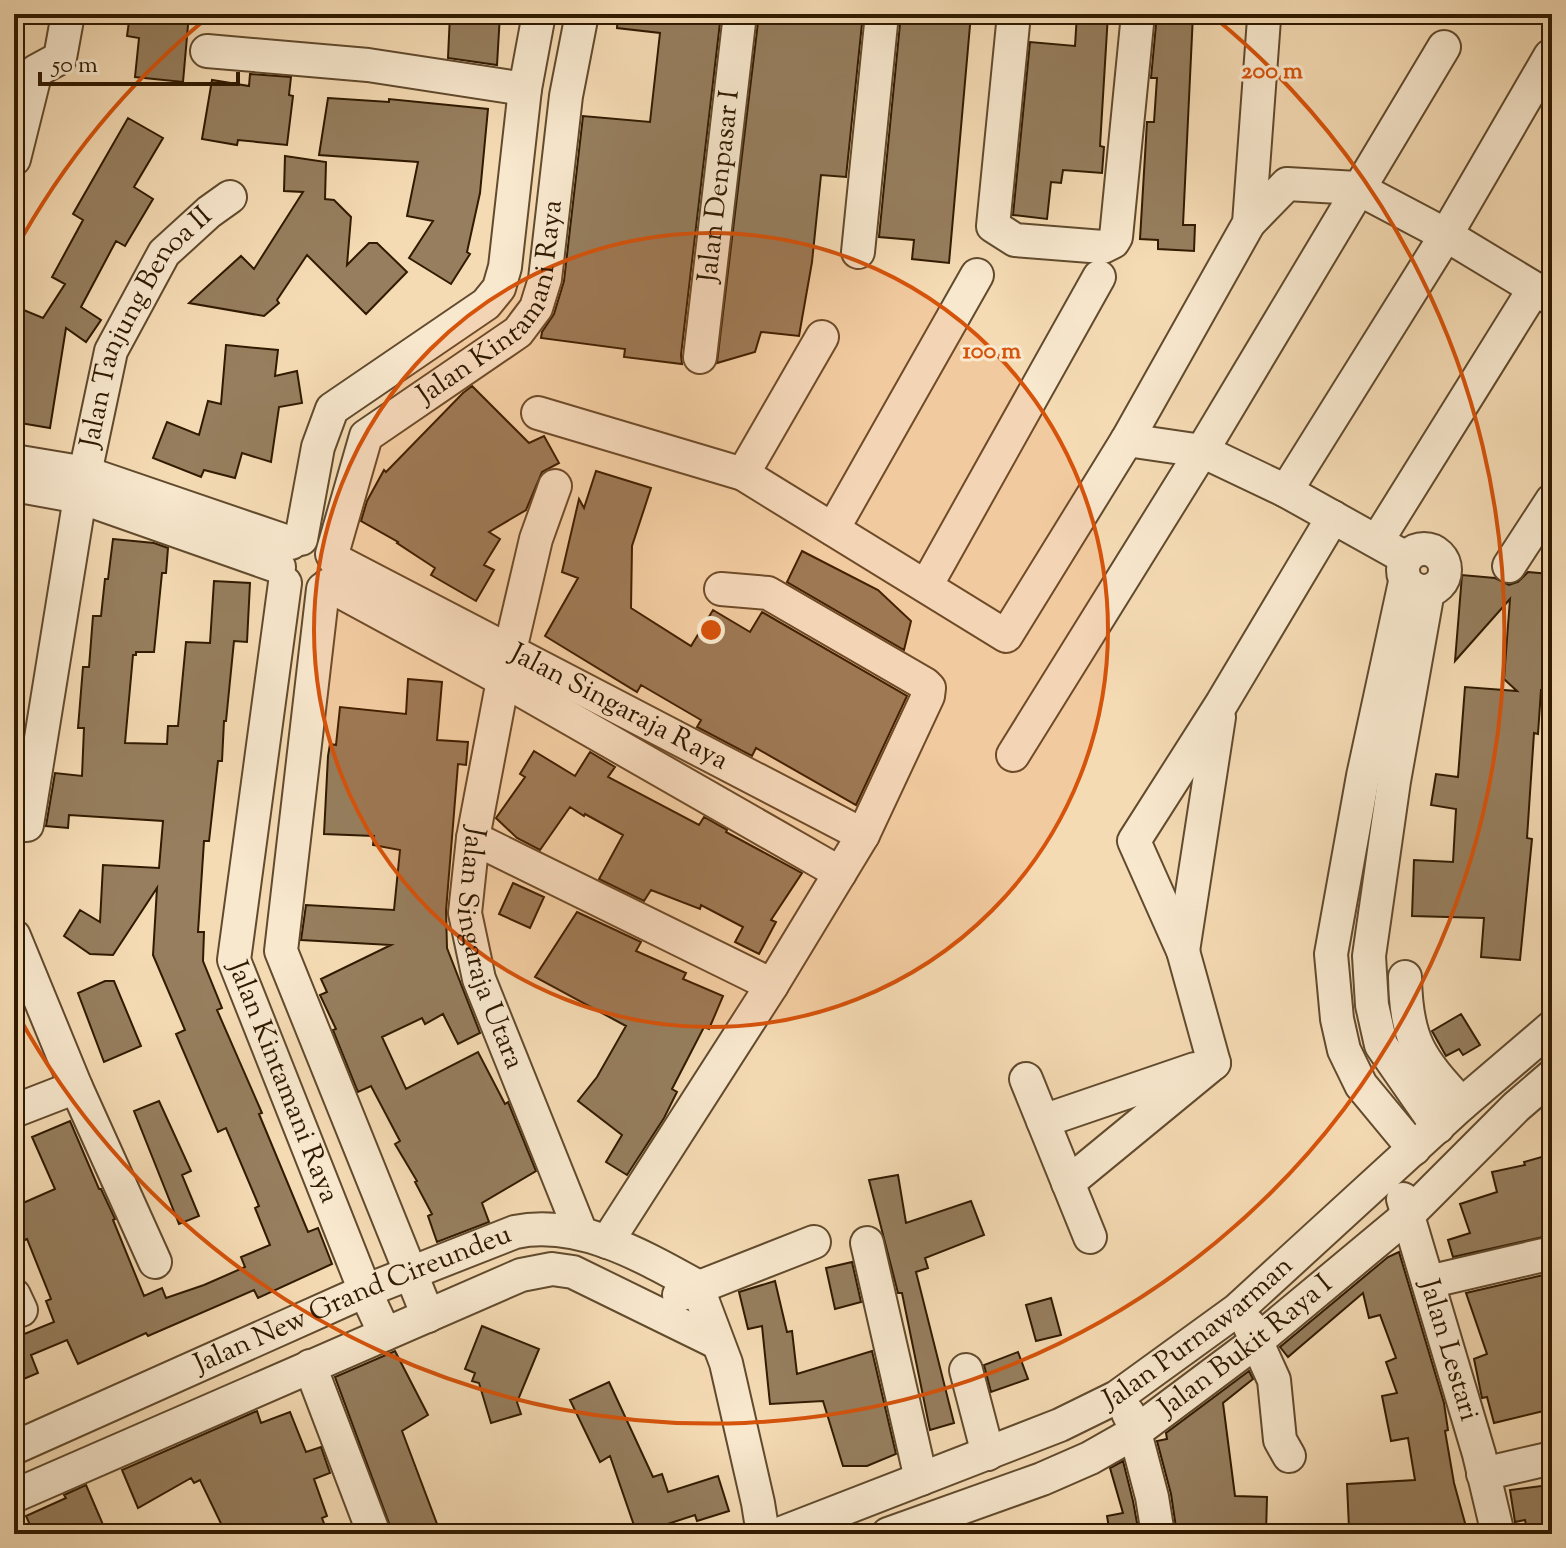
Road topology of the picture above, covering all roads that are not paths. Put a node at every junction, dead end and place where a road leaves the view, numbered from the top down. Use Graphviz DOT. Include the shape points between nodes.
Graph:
graph roads {
  1 [pos="68,14"];
  2 [pos="539,14"];
  3 [pos="582,14"];
  4 [pos="740,14"];
  5 [pos="882,14"];
  6 [pos="1014,14"];
  7 [pos="1138,14"];
  8 [pos="1264,19"];
  9 [pos="1444,47"];
  10 [pos="207,51"];
  11 [pos="1550,56"];
  12 [pos="525,89"];
  13 [pos="1255,145"];
  14 [pos="14,159"];
  15 [pos="1287,184"];
  16 [pos="1357,188"];
  17 [pos="230,197"];
  18 [pos="1249,223"];
  19 [pos="1446,235"];
  20 [pos="858,252"];
  21 [pos="977,275"];
  22 [pos="1099,277"];
  23 [pos="1543,294"];
  24 [pos="486,304"];
  25 [pos="518,332"];
  26 [pos="822,337"];
  27 [pos="700,357"];
  28 [pos="538,413"];
  29 [pos="1127,440"];
  30 [pos="1202,451"];
  31 [pos="14,461"];
  32 [pos="743,474"];
  33 [pos="14,485"];
  34 [pos="83,485"];
  35 [pos="555,486"];
  36 [pos="1286,491"];
  37 [pos="1552,500"];
  38 [pos="1333,517"];
  39 [pos="833,529"];
  40 [pos="1377,541"];
  41 [pos="289,558"];
  42 [pos="1509,566"];
  43 [pos="330,572"];
  44 [pos="926,586"];
  45 [pos="721,589"];
  46 [pos="506,666"];
  47 [pos="1222,703"];
  48 [pos="1013,755"];
  49 [pos="713,757"];
  50 [pos="1379,778"];
  51 [pos="694,790"];
  52 [pos="27,825"];
  53 [pos="863,835"];
  54 [pos="473,838"];
  55 [pos="840,873"];
  56 [pos="14,936"];
  57 [pos="1183,951"];
  58 [pos="1331,954"];
  59 [pos="1369,956"];
  60 [pos="1405,977"];
  61 [pos="772,985"];
  62 [pos="1552,1027"];
  63 [pos="1214,1063"];
  64 [pos="1552,1076"];
  65 [pos="1026,1079"];
  66 [pos="76,1087"];
  67 [pos="1462,1104"];
  68 [pos="14,1111"];
  69 [pos="1043,1121"];
  70 [pos="1438,1127"];
  71 [pos="1068,1183"];
  72 [pos="1404,1184"];
  73 [pos="1090,1237"];
  74 [pos="594,1238"];
  75 [pos="814,1242"];
  76 [pos="867,1243"];
  77 [pos="1552,1253"];
  78 [pos="155,1262"];
  79 [pos="409,1273"];
  80 [pos="1428,1282"];
  81 [pos="697,1286"];
  82 [pos="365,1291"];
  83 [pos="649,1308"];
  84 [pos="1237,1310"];
  85 [pos="428,1316"];
  86 [pos="385,1334"];
  87 [pos="1257,1341"];
  88 [pos="716,1342"];
  89 [pos="310,1366"];
  90 [pos="966,1370"];
  91 [pos="1127,1415"];
  92 [pos="14,1448"];
  93 [pos="988,1454"];
  94 [pos="1289,1456"];
  95 [pos="1552,1458"];
  96 [pos="1483,1474"];
  97 [pos="924,1478"];
  98 [pos="14,1496"];
  99 [pos="940,1515"];
  100 [pos="374,1534"];
  101 [pos="763,1534"];
  102 [pos="779,1534"];
  103 [pos="888,1534"];
  104 [pos="1158,1534"];
  105 [pos="1498,1534"];
  1 -- 14 [label="street" via="60,58 36,71"];
  2 -- 12 [label="street, Jalan Kintamani Raya"];
  3 -- 25 [label="street, Jalan Kintamani Raya" via="566,96 545,279 536,308"];
  4 -- 27 [label="street, Jalan Denpasar I"];
  5 -- 20 [label="street"];
  6 -- 7 [label="street" via="993,226 1015,240 1103,247 1116,237"];
  8 -- 13 [label="street"];
  9 -- 16 [label="street"];
  10 -- 12 [label="street" via="368,65"];
  11 -- 19 [label="street"];
  12 -- 24 [label="street, Jalan Kintamani Raya" via="505,267 499,288"];
  13 -- 15 [label="street"];
  13 -- 18 [label="street"];
  15 -- 16 [label="street"];
  15 -- 18 [label="street"];
  16 -- 19 [label="street"];
  16 -- 30 [label="street"];
  17 -- 34 [label="street, Jalan Tanjung Benoa II" via="164,253 111,351"];
  18 -- 29 [label="street"];
  19 -- 23 [label="street"];
  19 -- 36 [label="street"];
  21 -- 39 [label="street"];
  22 -- 44 [label="street"];
  23 -- 40 [label="street"];
  24 -- 25 [label="street"];
  24 -- 41 [label="street, Jalan Kintamani Raya" via="332,409"];
  25 -- 43 [label="street, Jalan Kintamani Raya" via="366,436"];
  26 -- 32 [label="street"];
  28 -- 32 [label="street"];
  29 -- 30 [label="street"];
  29 -- 44 [label="street" via="1006,636"];
  30 -- 36 [label="street"];
  30 -- 48 [label="street"];
  31 -- 34 [label="street"];
  32 -- 39 [label="street"];
  33 -- 34 [label="street"];
  34 -- 41 [label="street"];
  34 -- 52 [label="street, Jalan Tanjung Benoa II"];
  35 -- 46 [label="street, Jalan Singaraja Utara" via="536,539"];
  36 -- 38 [label="street"];
  37 -- 42 [label="street"];
  38 -- 40 [label="street"];
  38 -- 47 [label="street"];
  39 -- 44 [label="street"];
  40 -- 50 [label="street" via="1413,577"];
  41 -- 43 [label="street, Jalan Singaraja Raya" via="319,541"];
  41 -- 43 [label="street" via="302,594 313,594"];
  41 -- 82 [label="street, Jalan Kintamani Raya" via="234,960"];
  43 -- 46 [label="street, Jalan Singaraja Raya"];
  43 -- 79 [label="street, Jalan Kintamani Raya" via="281,951"];
  45 -- 53 [label="street" via="768,593 929,688"];
  46 -- 49 [label="street, Jalan Singaraja Raya"];
  46 -- 51 [label="street, Jalan Singaraja Raya"];
  46 -- 54 [label="street, Jalan Singaraja Utara"];
  47 -- 57 [label="street"];
  47 -- 57 [label="street" via="1134,841"];
  49 -- 51 [label="street"];
  49 -- 53 [label="street, Jalan Singaraja Raya"];
  50 -- 58 [label="street"];
  50 -- 59 [label="street"];
  51 -- 55 [label="street, Jalan Singaraja Raya"];
  53 -- 55 [label="street"];
  54 -- 61 [label="street"];
  54 -- 74 [label="street, Jalan Singaraja Utara" via="465,913 479,979"];
  55 -- 61 [label="street"];
  56 -- 66 [label="street"];
  57 -- 63 [label="street"];
  58 -- 59 [label="street"];
  58 -- 72 [label="street" via="1344,1050"];
  59 -- 70 [label="street" via="1381,1045"];
  60 -- 67 [label="street" via="1405,1004 1417,1050"];
  61 -- 74 [label="street"];
  62 -- 67 [label="street, Jalan Purnawarman"];
  63 -- 69 [label="street"];
  63 -- 71 [label="street"];
  64 -- 72 [label="street, Jalan Bukit Raya I"];
  65 -- 69 [label="street"];
  66 -- 68 [label="street"];
  66 -- 78 [label="street"];
  67 -- 70 [label="street, Jalan Purnawarman"];
  69 -- 71 [label="street"];
  70 -- 72 [label="street, Jalan Purnawarman"];
  71 -- 73 [label="street"];
  72 -- 80 [label="street, Jalan Lestari"];
  72 -- 84 [label="street, Jalan Purnawarman"];
  72 -- 87 [label="street, Jalan Bukit Raya I"];
  74 -- 79 [label="street, Jalan New Grand Cireundeu" via="534,1228"];
  74 -- 81 [label="street, Jalan New Grand Cireundeu"];
  75 -- 81 [label="street"];
  76 -- 97 [label="street"];
  77 -- 80 [label="street"];
  79 -- 82 [label="street, Jalan New Grand Cireundeu"];
  79 -- 85 [label="street, Jalan Kintamani Raya"];
  80 -- 96 [label="street, Jalan Lestari"];
  81 -- 83 [label="street"];
  81 -- 88 [label="street"];
  82 -- 86 [label="street, Jalan Kintamani Raya"];
  82 -- 92 [label="street, Jalan New Grand Cireundeu"];
  83 -- 85 [label="street" via="573,1272 552,1269 521,1275"];
  83 -- 88 [label="street"];
  84 -- 87 [label="street"];
  84 -- 91 [label="street, Jalan Purnawarman"];
  85 -- 86 [label="street"];
  86 -- 89 [label="street"];
  87 -- 91 [label="street, Jalan Bukit Raya I"];
  87 -- 94 [label="street" via="1274,1380 1280,1440"];
  88 -- 101 [label="street" via="726,1363"];
  89 -- 98 [label="street"];
  89 -- 100 [label="street"];
  90 -- 93 [label="street"];
  91 -- 93 [label="street, Jalan Purnawarman" via="1060,1425"];
  91 -- 99 [label="street, Jalan Bukit Raya I" via="1090,1458"];
  91 -- 104 [label="street"];
  93 -- 97 [label="street, Jalan Purnawarman"];
  95 -- 96 [label="street"];
  96 -- 105 [label="street, Jalan Lestari"];
  97 -- 99 [label="street"];
  97 -- 102 [label="street, Jalan Purnawarman"];
  99 -- 103 [label="street, Jalan Bukit Raya I"];
}
